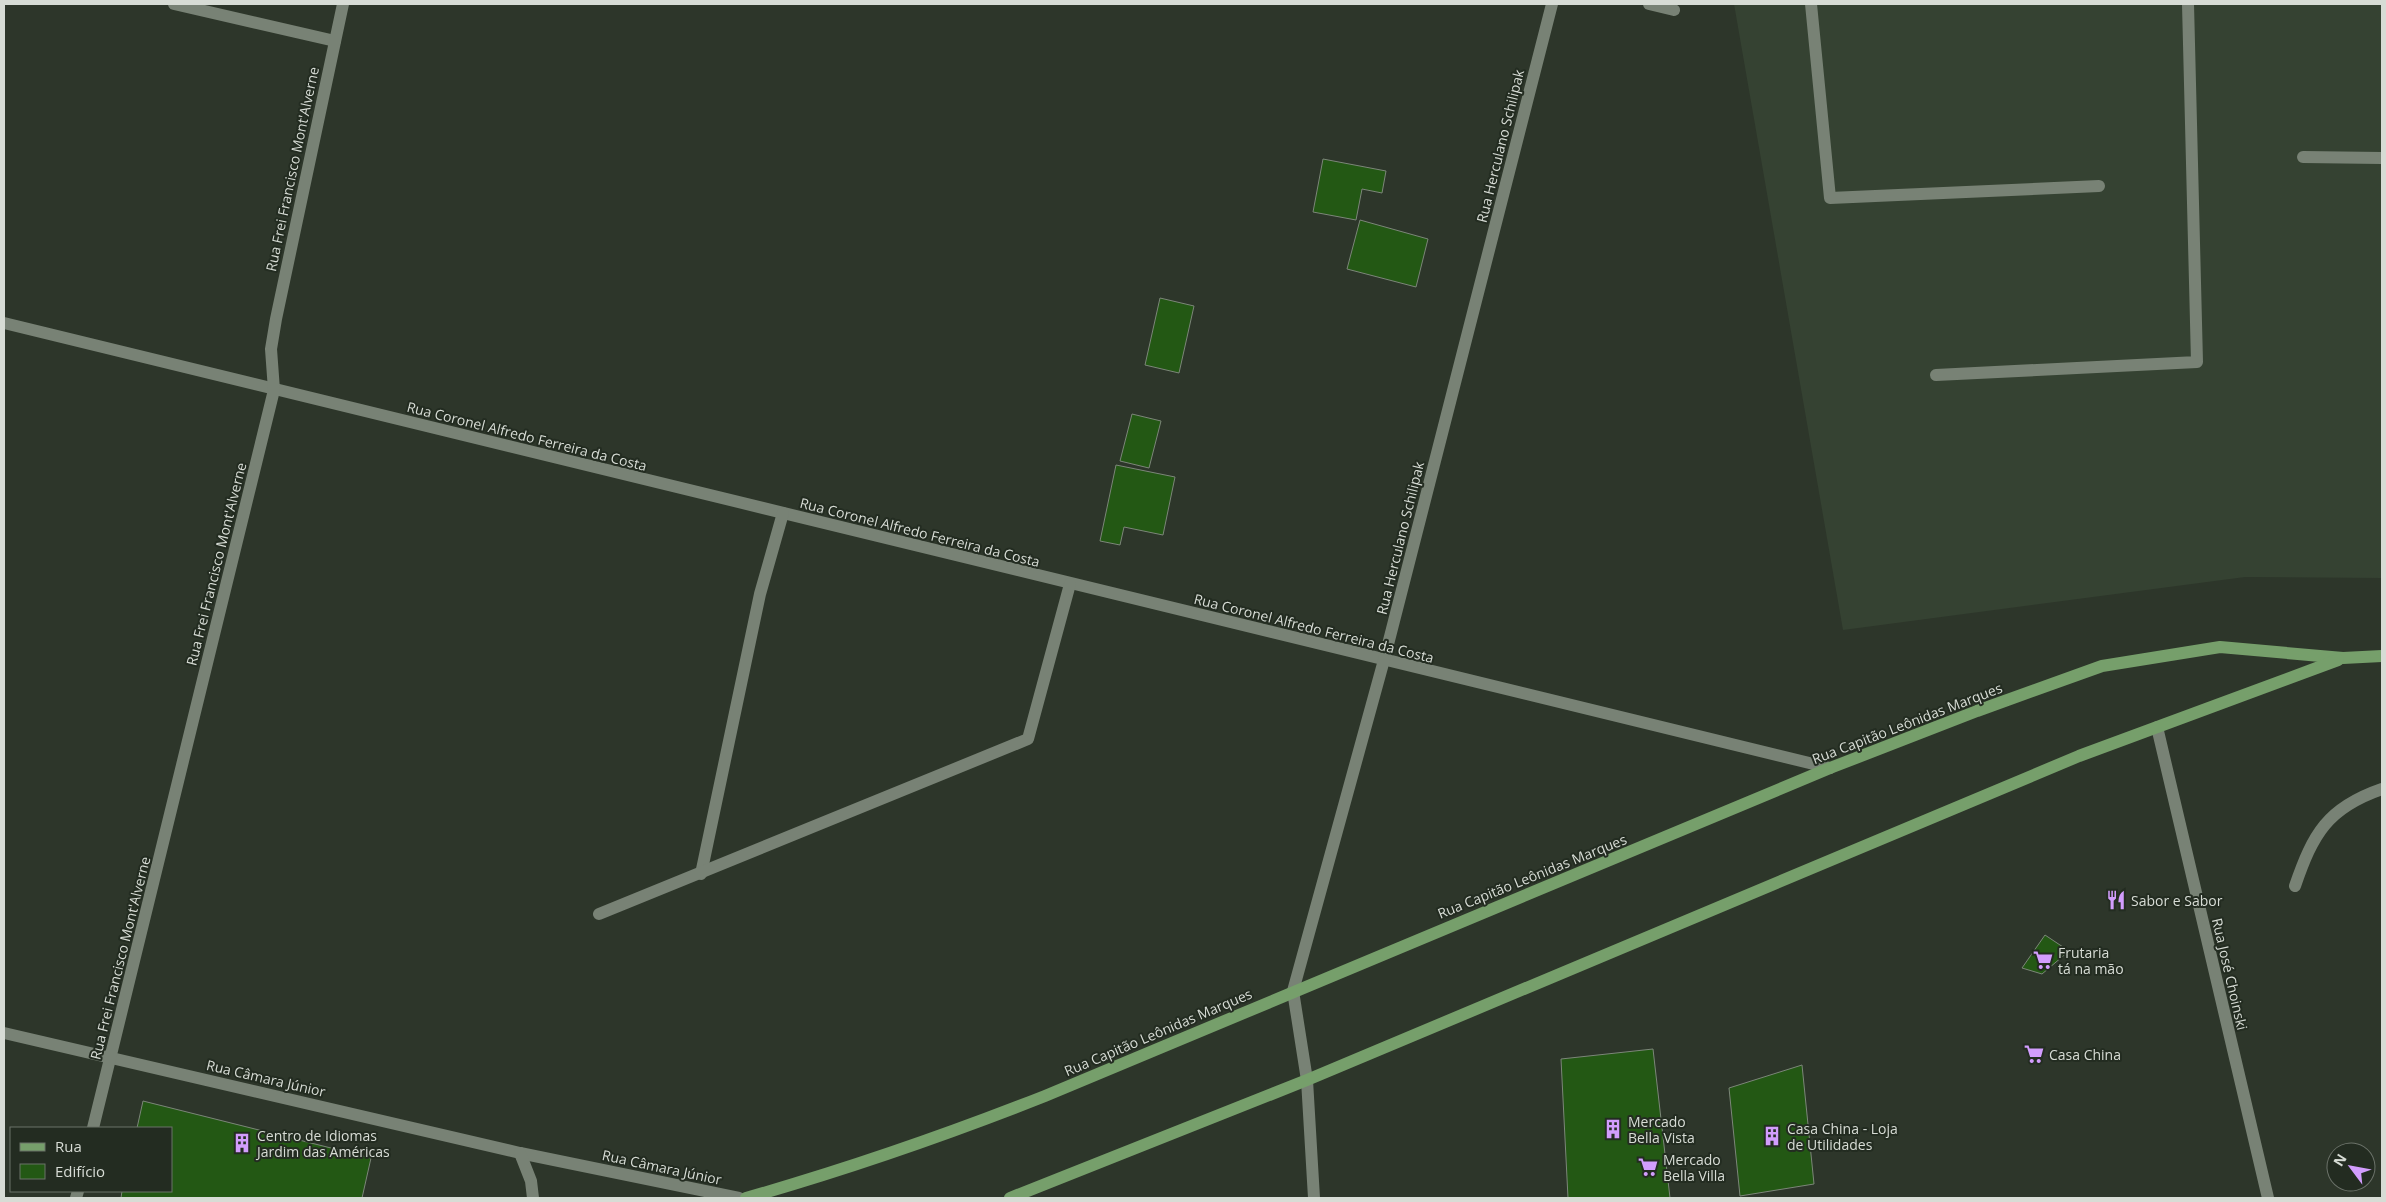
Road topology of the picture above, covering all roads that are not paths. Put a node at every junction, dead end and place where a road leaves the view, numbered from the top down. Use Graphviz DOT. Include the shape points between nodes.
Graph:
graph roads {
  1 [pos="174,4"];
  2 [pos="343,4"];
  3 [pos="1552,4"];
  4 [pos="1649,4"];
  5 [pos="1811,4"];
  6 [pos="2188,4"];
  7 [pos="1674,10"];
  8 [pos="335,40"];
  9 [pos="2303,157"];
  10 [pos="2382,158"];
  11 [pos="2099,186"];
  12 [pos="4,323"];
  13 [pos="1936,375"];
  14 [pos="274,390"];
  15 [pos="783,513"];
  16 [pos="1070,584"];
  17 [pos="2382,656"];
  18 [pos="2343,658"];
  19 [pos="1384,660"];
  20 [pos="2157,727"];
  21 [pos="1830,768"];
  22 [pos="2382,789"];
  23 [pos="701,874"];
  24 [pos="2295,886"];
  25 [pos="599,914"];
  26 [pos="1293,991"];
  27 [pos="4,1033"];
  28 [pos="111,1058"];
  29 [pos="1307,1080"];
  30 [pos="93,1127"];
  31 [pos="520,1153"];
  32 [pos="533,1198"];
  33 [pos="739,1198"];
  34 [pos="746,1198"];
  35 [pos="1010,1198"];
  36 [pos="1314,1198"];
  37 [pos="2268,1198"];
  1 -- 8 [label="street"];
  2 -- 8 [label="street, Rua Frei Francisco Mont'Alverne"];
  3 -- 19 [label="street, Rua Herculano Schilipak"];
  4 -- 7 [label="street"];
  5 -- 11 [label="street" via="1830,198"];
  6 -- 13 [label="street" via="2197,362"];
  8 -- 14 [label="street, Rua Frei Francisco Mont'Alverne" via="276,319 271,349"];
  9 -- 10 [label="street"];
  12 -- 14 [label="street, Rua Coronel Alfredo Ferreira da Costa"];
  14 -- 15 [label="street, Rua Coronel Alfredo Ferreira da Costa"];
  14 -- 28 [label="street, Rua Frei Francisco Mont'Alverne"];
  15 -- 16 [label="street, Rua Coronel Alfredo Ferreira da Costa"];
  15 -- 23 [label="street" via="760,594"];
  16 -- 19 [label="street, Rua Coronel Alfredo Ferreira da Costa"];
  16 -- 23 [label="street" via="1028,738"];
  17 -- 18 [label="main road, Rua Capitão Leônidas Marques"];
  18 -- 20 [label="main road, Rua Capitão Leônidas Marques"];
  18 -- 21 [label="main road, Rua Capitão Leônidas Marques" via="2220,647 2102,666"];
  19 -- 21 [label="street, Rua Coronel Alfredo Ferreira da Costa"];
  19 -- 26 [label="street, Rua Herculano Schilipak"];
  20 -- 29 [label="main road, Rua Capitão Leônidas Marques" via="2079,756"];
  20 -- 37 [label="street, Rua José Choinski"];
  21 -- 26 [label="main road, Rua Capitão Leônidas Marques"];
  22 -- 24 [label="street" via="2362,796 2330,817 2308,847"];
  23 -- 25 [label="street"];
  26 -- 29 [label="street, Rua Herculano Schilipak"];
  26 -- 34 [label="main road, Rua Capitão Leônidas Marques" via="946,1135"];
  27 -- 28 [label="street, Rua Câmara Júnior"];
  28 -- 30 [label="street, Rua Frei Francisco Mont'Alverne"];
  28 -- 31 [label="street, Rua Câmara Júnior"];
  29 -- 35 [label="main road, Rua Capitão Leônidas Marques"];
  29 -- 36 [label="street, Rua Herculano Schilipak"];
  31 -- 32 [label="street" via="531,1181"];
  31 -- 33 [label="street, Rua Câmara Júnior"];
}
